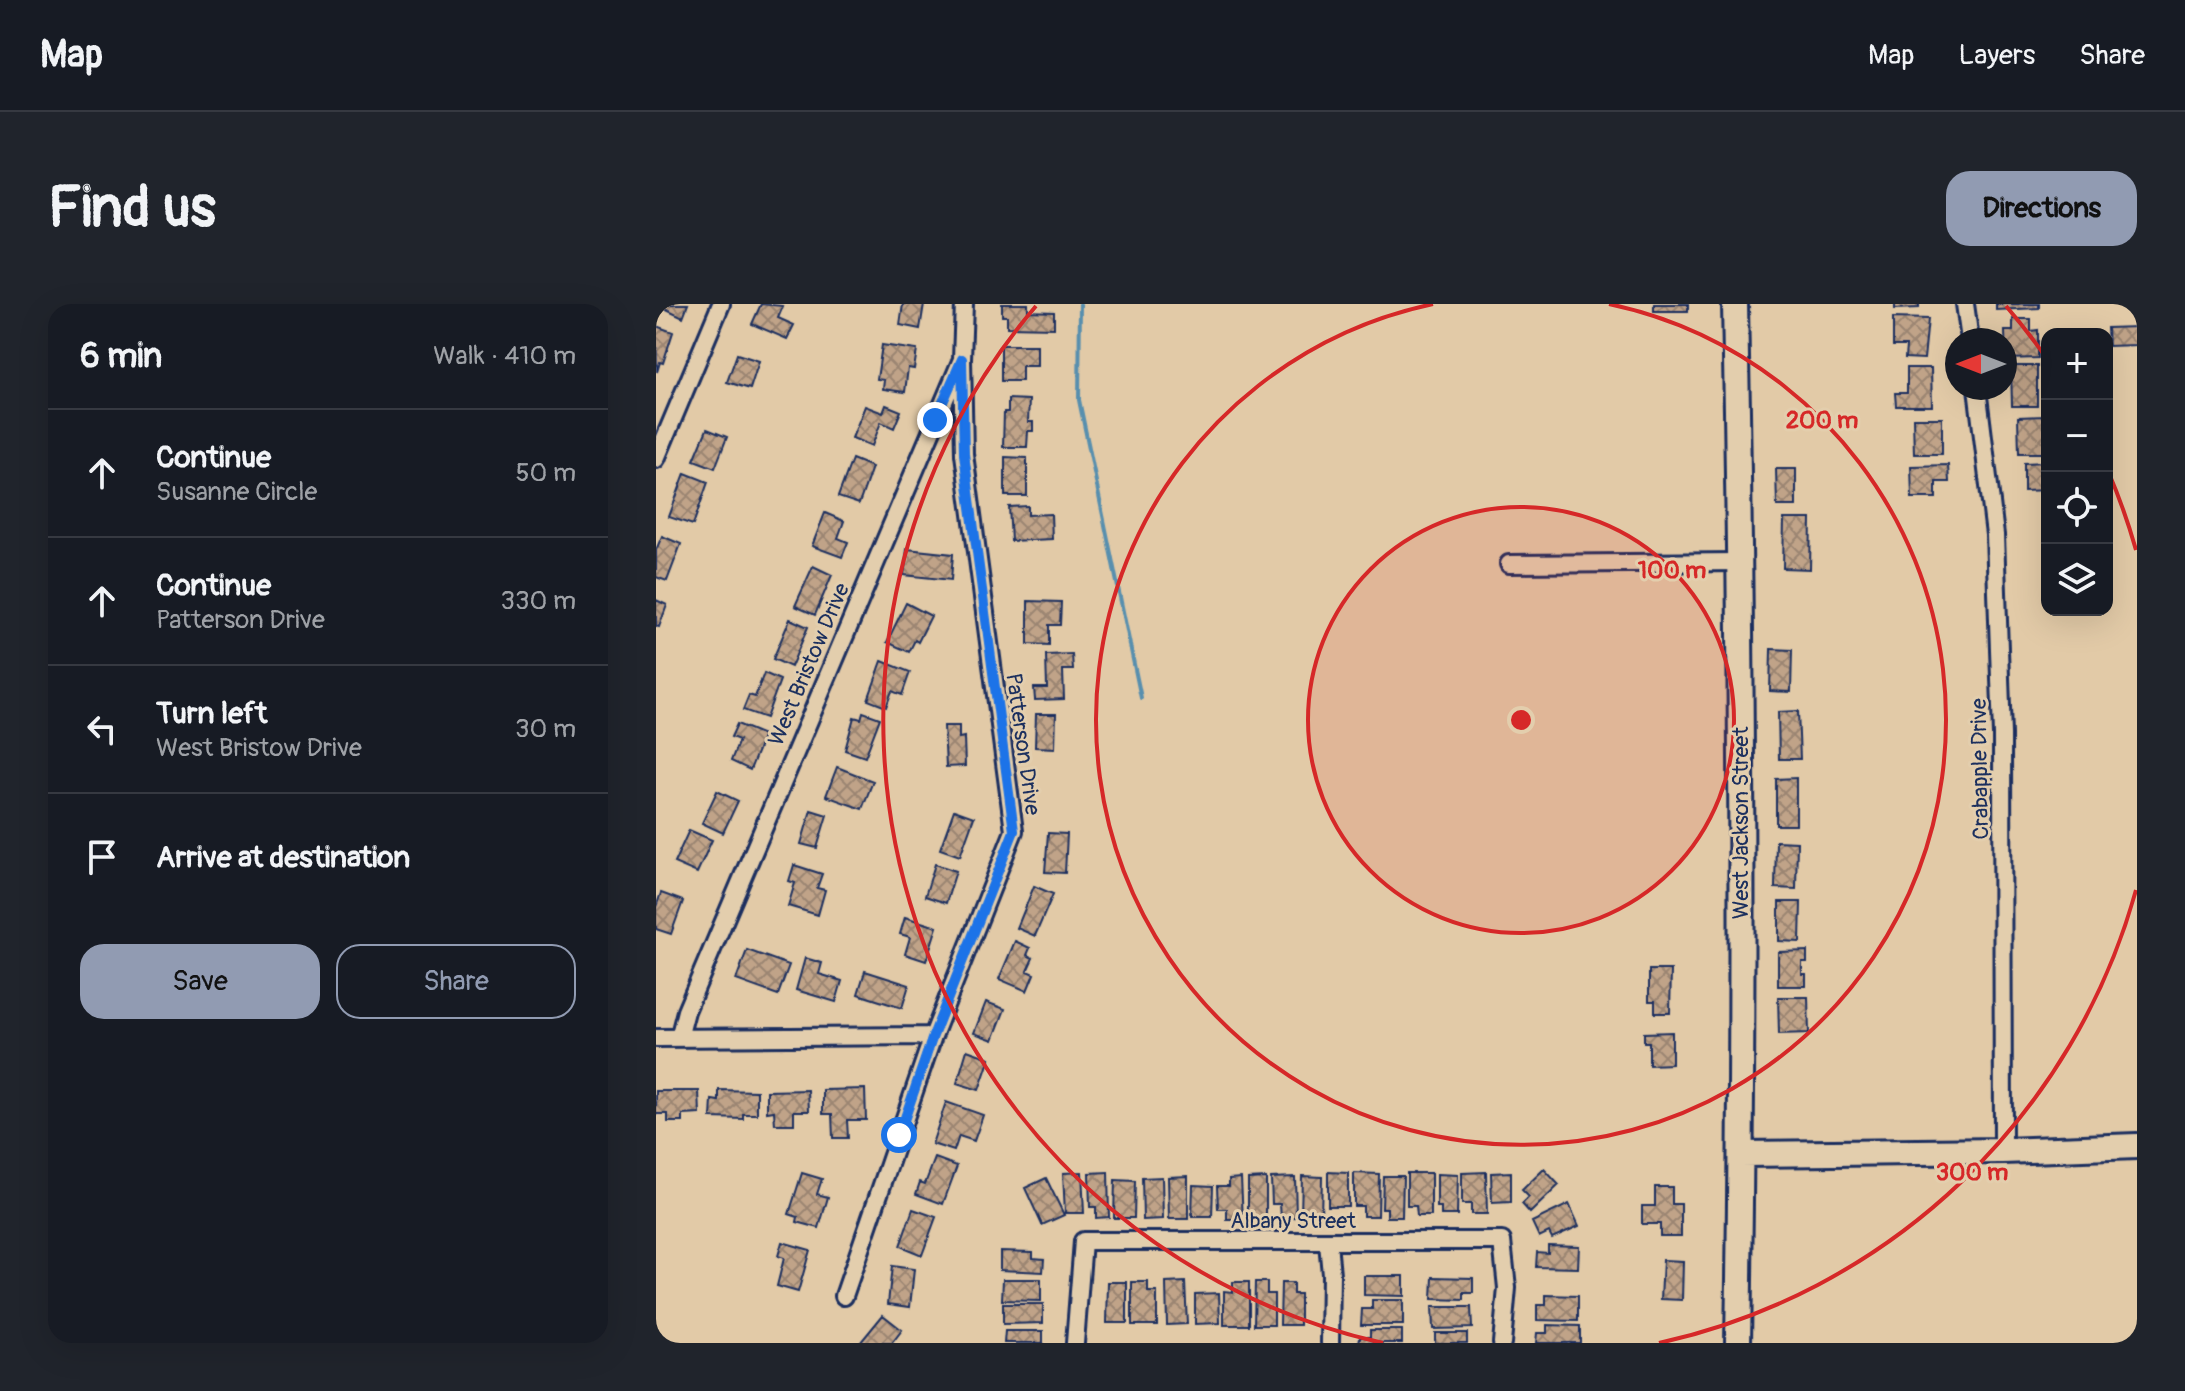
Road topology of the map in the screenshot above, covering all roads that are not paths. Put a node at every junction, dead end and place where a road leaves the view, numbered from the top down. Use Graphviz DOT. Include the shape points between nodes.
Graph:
graph roads {
  1 [pos="721,304"];
  2 [pos="964,304"];
  3 [pos="1735,304"];
  4 [pos="1965,304"];
  5 [pos="1968,328"];
  6 [pos="962,359"];
  7 [pos="1978,400"];
  8 [pos="656,459"];
  9 [pos="1740,562"];
  10 [pos="1509,564"];
  11 [pos="933,1036"];
  12 [pos="656,1038"];
  13 [pos="679,1038"];
  14 [pos="2137,1146"];
  15 [pos="2003,1151"];
  16 [pos="1741,1154"];
  17 [pos="1328,1243"];
  18 [pos="844,1296"];
  19 [pos="1075,1343"];
  20 [pos="1330,1343"];
  21 [pos="1502,1343"];
  22 [pos="1738,1343"];
  1 -- 8 [label="street"];
  2 -- 6 [label="street, West Bristow Drive"];
  3 -- 9 [label="street, West Jackson Street"];
  4 -- 5 [label="street"];
  6 -- 11 [label="street, Patterson Drive" via="964,454 1014,831"];
  6 -- 13 [label="street, West Bristow Drive"];
  7 -- 15 [label="street, Crabapple Drive" via="1996,550"];
  9 -- 10 [label="street"];
  9 -- 16 [label="street, West Jackson Street"];
  11 -- 13 [label="street"];
  11 -- 18 [label="street, Patterson Drive"];
  12 -- 13 [label="street"];
  14 -- 15 [label="street"];
  15 -- 16 [label="street"];
  16 -- 22 [label="street, West Jackson Street"];
  17 -- 19 [label="street, Albany Street" via="1083,1241"];
  17 -- 20 [label="street"];
  17 -- 21 [label="street, Albany Street" via="1502,1241 1507,1288"];
}
